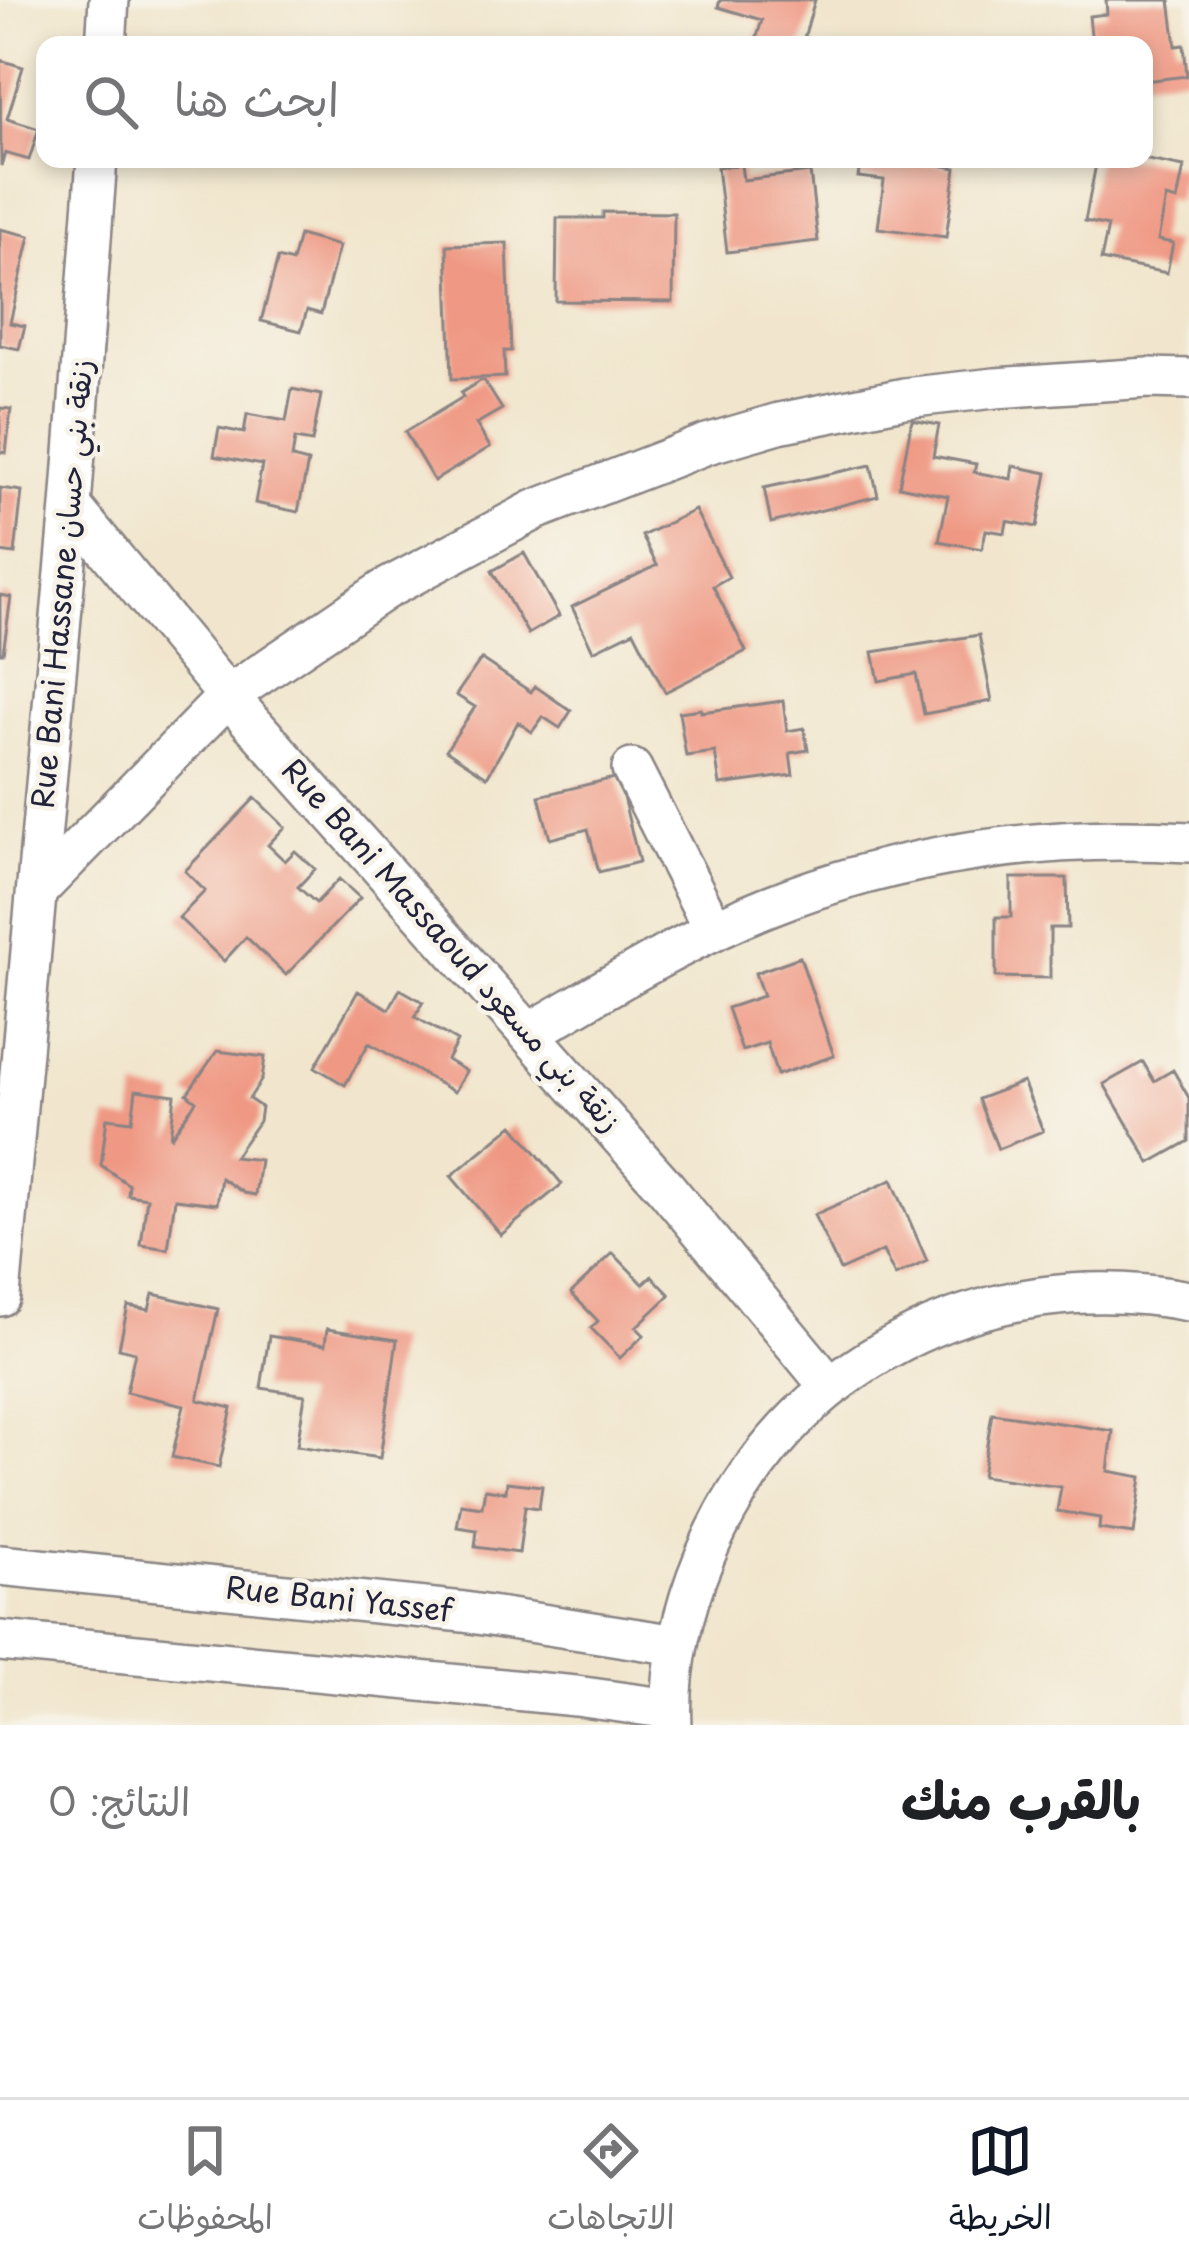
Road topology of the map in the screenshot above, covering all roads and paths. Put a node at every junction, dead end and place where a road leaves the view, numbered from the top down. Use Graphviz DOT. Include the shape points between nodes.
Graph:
graph roads {
  1 [pos="109,0"];
  2 [pos="107,36"];
  3 [pos="96,168"];
  4 [pos="1189,379"];
  5 [pos="71,506"];
  6 [pos="228,696"];
  7 [pos="632,770"];
  8 [pos="1189,842"];
  9 [pos="38,891"];
  10 [pos="714,930"];
  11 [pos="530,1032"];
  12 [pos="0,1295"];
  13 [pos="1189,1301"];
  14 [pos="830,1387"];
  15 [pos="0,1565"];
  16 [pos="0,1641"];
  17 [pos="677,1645"];
  18 [pos="672,1717"];
  1 -- 2 [label="street"];
  3 -- 5 [label="street, Rue Bani Hassane زنقة بني حسان"];
  4 -- 6 [label="street" via="904,398 707,444 535,510 445,555"];
  5 -- 6 [label="street, Rue Bani Massaoud زنقة بني مسعود"];
  5 -- 9 [label="street, Rue Bani Hassane زنقة بني حسان"];
  6 -- 9 [label="street"];
  6 -- 11 [label="street, Rue Bani Massaoud زنقة بني مسعود"];
  7 -- 10 [label="street"];
  8 -- 10 [label="street" via="1101,840 939,857 820,887"];
  9 -- 12 [label="street, Rue Bani Hassane زنقة بني حسان"];
  10 -- 11 [label="street"];
  11 -- 14 [label="street, Rue Bani Massaoud زنقة بني مسعود"];
  13 -- 14 [label="street" via="1060,1292 977,1308 900,1340"];
  14 -- 17 [label="street" via="746,1477 692,1586"];
  15 -- 17 [label="street, Rue Bani Yassef" via="464,1612"];
  16 -- 18 [label="street" via="506,1689"];
  17 -- 18 [label="street"];
}
